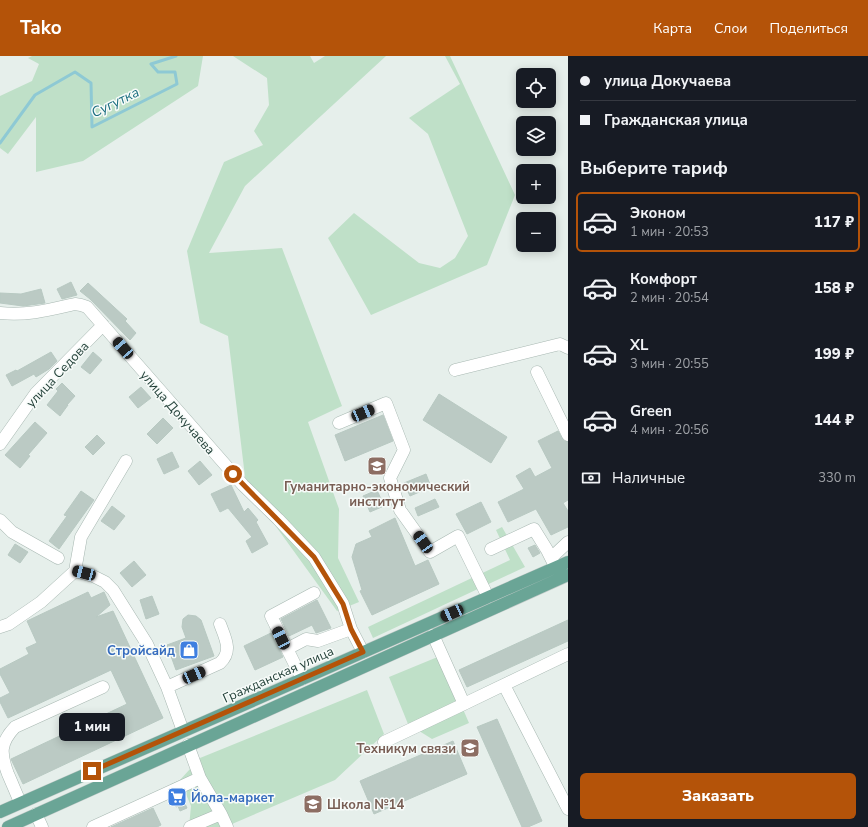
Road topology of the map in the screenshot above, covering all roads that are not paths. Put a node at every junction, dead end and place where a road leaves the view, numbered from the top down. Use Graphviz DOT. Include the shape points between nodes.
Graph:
graph roads {
  1 [pos="0,314"];
  2 [pos="103,325"];
  3 [pos="568,348"];
  4 [pos="455,370"];
  5 [pos="537,372"];
  6 [pos="340,423"];
  7 [pos="568,435"];
  8 [pos="0,444"];
  9 [pos="126,461"];
  10 [pos="0,520"];
  11 [pos="568,542"];
  12 [pos="491,549"];
  13 [pos="58,558"];
  14 [pos="568,562"];
  15 [pos="554,563"];
  16 [pos="75,571"];
  17 [pos="568,575"];
  18 [pos="314,593"];
  19 [pos="488,597"];
  20 [pos="220,624"];
  21 [pos="0,627"];
  22 [pos="351,629"];
  23 [pos="433,635"];
  24 [pos="286,649"];
  25 [pos="363,652"];
  26 [pos="568,654"];
  27 [pos="302,679"];
  28 [pos="504,685"];
  29 [pos="103,687"];
  30 [pos="167,687"];
  31 [pos="464,704"];
  32 [pos="183,731"];
  33 [pos="384,742"];
  34 [pos="188,745"];
  35 [pos="200,778"];
  36 [pos="20,802"];
  37 [pos="568,810"];
  38 [pos="0,812"];
  39 [pos="36,814"];
  40 [pos="221,814"];
  41 [pos="8,827"];
  42 [pos="42,827"];
  43 [pos="93,827"];
  44 [pos="190,827"];
  45 [pos="227,827"];
  1 -- 2 [label="street, улица Докучаева" via="27,314 81,304"];
  2 -- 8 [label="street, улица Седова" via="36,394"];
  2 -- 22 [label="street, улица Докучаева" via="243,486 314,557 343,604"];
  3 -- 4 [label="street" via="560,344"];
  5 -- 7 [label="street"];
  6 -- 19 [label="street" via="386,403 404,450 390,478 400,510 430,552 458,536"];
  9 -- 16 [label="street" via="81,537"];
  10 -- 13 [label="street" via="12,532"];
  11 -- 15 [label="street"];
  12 -- 15 [label="street" via="534,529"];
  14 -- 15 [label="main road, Гражданская улица"];
  15 -- 19 [label="main road, Гражданская улица"];
  16 -- 21 [label="street" via="41,602 9,624"];
  16 -- 30 [label="street" via="105,582 113,590 147,644"];
  17 -- 23 [label="main road"];
  18 -- 24 [label="street" via="271,616"];
  19 -- 25 [label="main road, Гражданская улица"];
  20 -- 30 [label="street" via="228,647 224,659"];
  22 -- 24 [label="street" via="318,641 306,639"];
  22 -- 25 [label="street, улица Докучаева"];
  23 -- 31 [label="street"];
  23 -- 34 [label="main road"];
  24 -- 27 [label="street"];
  25 -- 27 [label="main road, Гражданская улица"];
  26 -- 28 [label="street"];
  27 -- 32 [label="main road, Гражданская улица"];
  28 -- 31 [label="street"];
  28 -- 37 [label="street"];
  29 -- 36 [label="street" via="15,727 6,734 0,755"];
  30 -- 32 [label="street"];
  31 -- 33 [label="street"];
  32 -- 34 [label="main road"];
  32 -- 36 [label="main road, Гражданская улица"];
  34 -- 35 [label="street"];
  34 -- 39 [label="main road"];
  35 -- 40 [label="street"];
  35 -- 43 [label="street"];
  36 -- 38 [label="main road, Гражданская улица"];
  39 -- 41 [label="main road"];
  39 -- 42 [label="street"];
  40 -- 44 [label="street"];
  40 -- 45 [label="street"];
}
